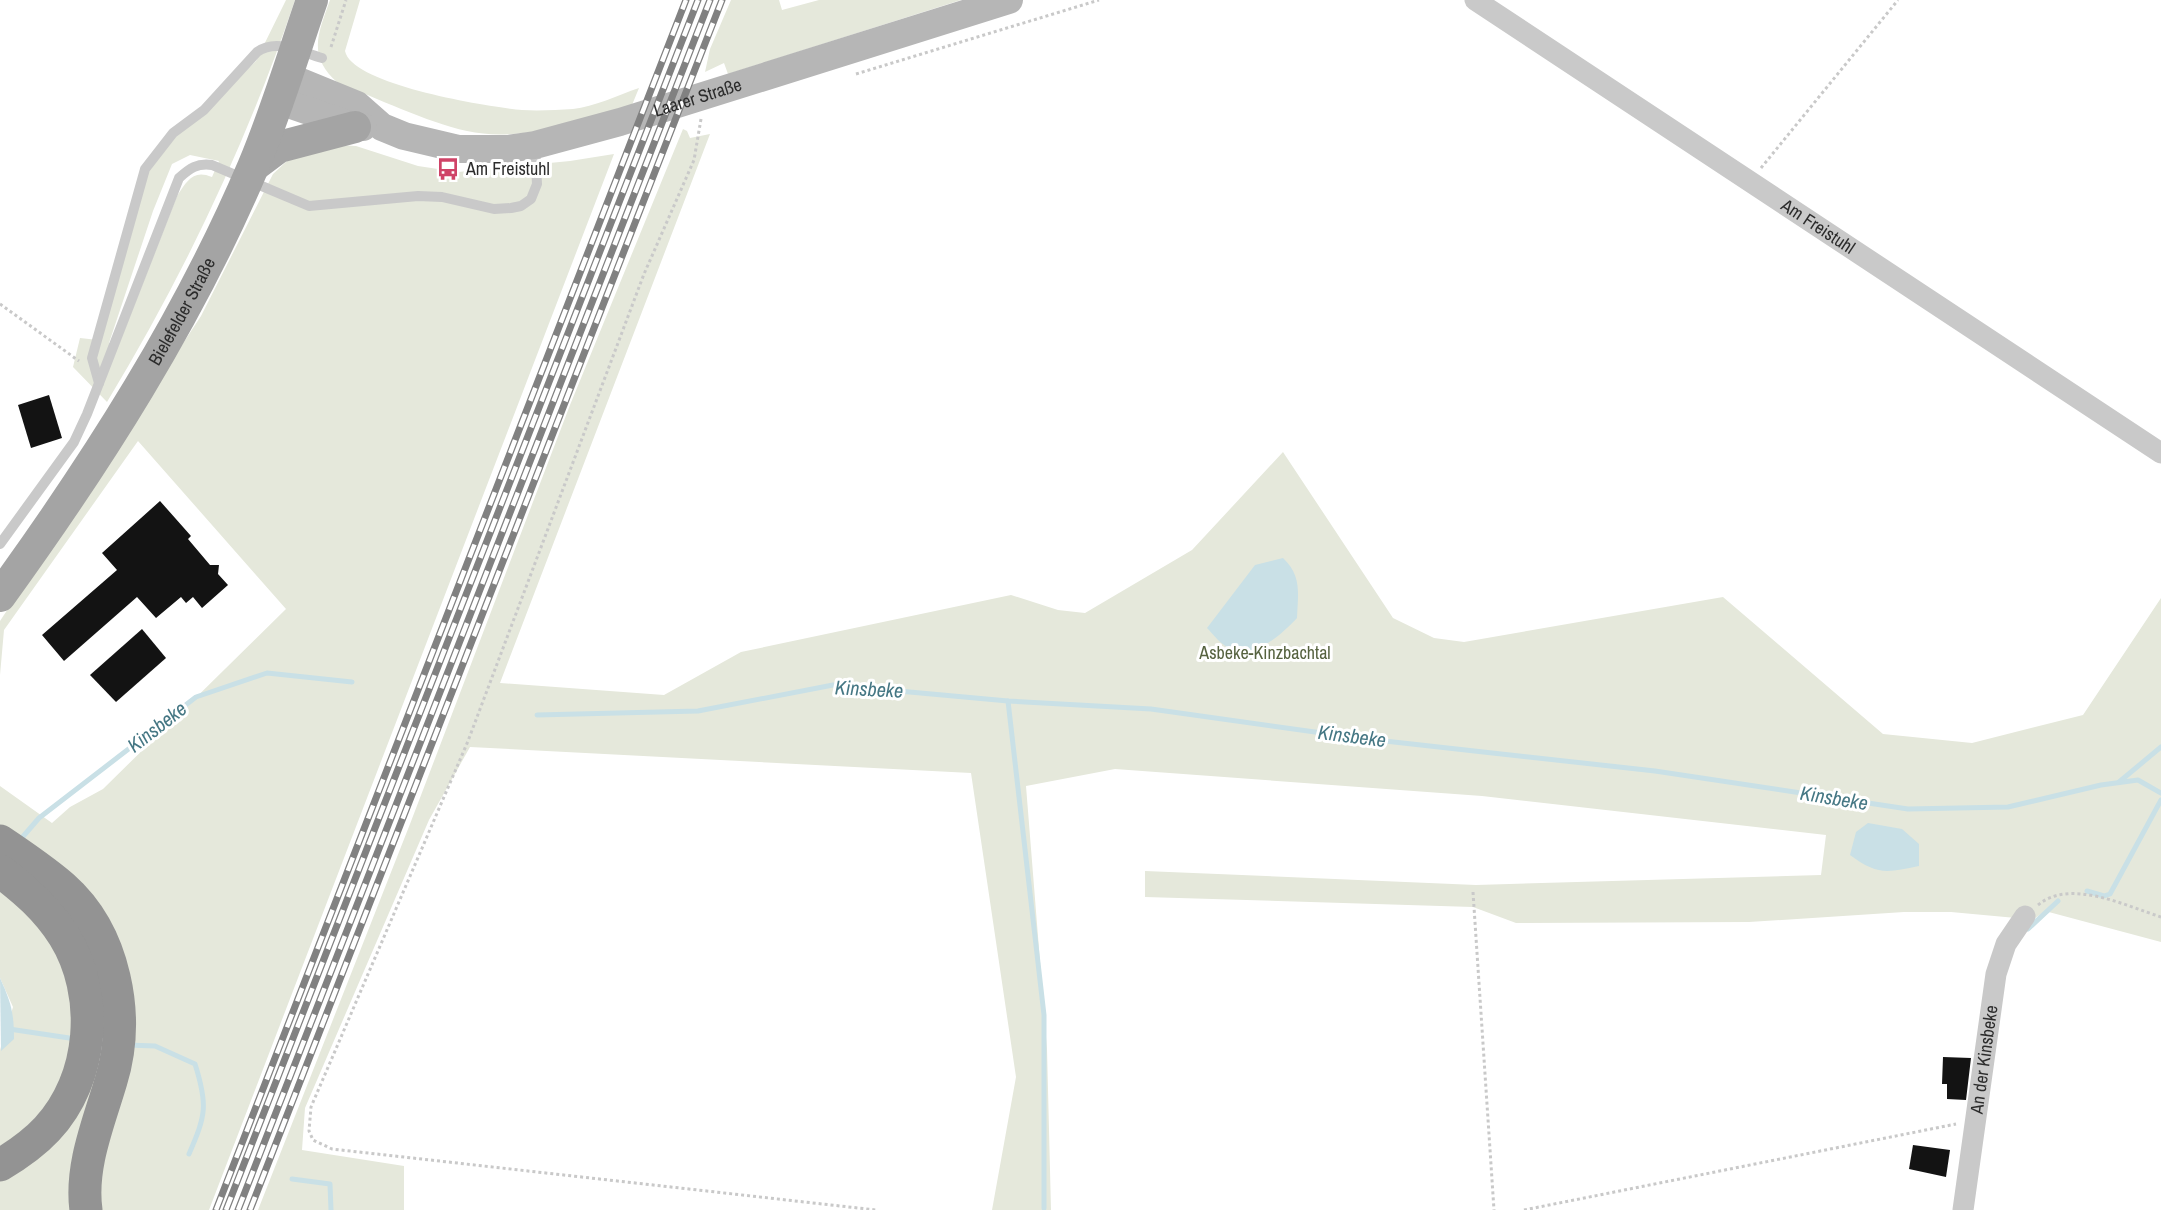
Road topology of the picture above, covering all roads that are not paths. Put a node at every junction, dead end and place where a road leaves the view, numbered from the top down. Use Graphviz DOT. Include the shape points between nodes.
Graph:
graph roads {
  1 [pos="312,0"];
  2 [pos="1009,0"];
  3 [pos="1475,0"];
  4 [pos="979,4"];
  5 [pos="295,71"];
  6 [pos="369,127"];
  7 [pos="535,145"];
  8 [pos="255,165"];
  9 [pos="99,383"];
  10 [pos="2161,453"];
  11 [pos="0,544"];
  12 [pos="0,596"];
  13 [pos="0,840"];
  14 [pos="16,873"];
  15 [pos="2025,916"];
  16 [pos="102,1042"];
  17 [pos="0,1165"];
  18 [pos="86,1210"];
  19 [pos="1963,1210"];
  1 -- 5 [label="main road, Bielefelder Straße"];
  2 -- 4 [label="main road, Laarer Straße"];
  3 -- 10 [label="street, Am Freistuhl"];
  4 -- 7 [label="main road, Laarer Straße" via="620,122"];
  5 -- 6 [label="main road, Laarer Straße"];
  5 -- 8 [label="main road, Bielefelder Straße"];
  5 -- 9 [label="lane" via="280,45 267,45 204,110 173,133 145,169 92,358"];
  6 -- 7 [label="main road, Laarer Straße" via="459,149"];
  6 -- 8 [label="main road" via="279,147"];
  7 -- 9 [label="lane" via="537,184 531,199 511,208 418,196 309,206 223,169 202,164 189,168 179,178"];
  8 -- 12 [label="main road, Bielefelder Straße" via="201,279 156,359 113,431"];
  9 -- 11 [label="lane" via="74,442"];
  13 -- 14 [label="highway"];
  14 -- 16 [label="highway" via="74,899 97,933 117,990"];
  15 -- 19 [label="street, An der Kinsbeke" via="2006,944 1996,974"];
  16 -- 17 [label="highway" via="48,1128 22,1152"];
  16 -- 18 [label="highway" via="85,1178"];
}
